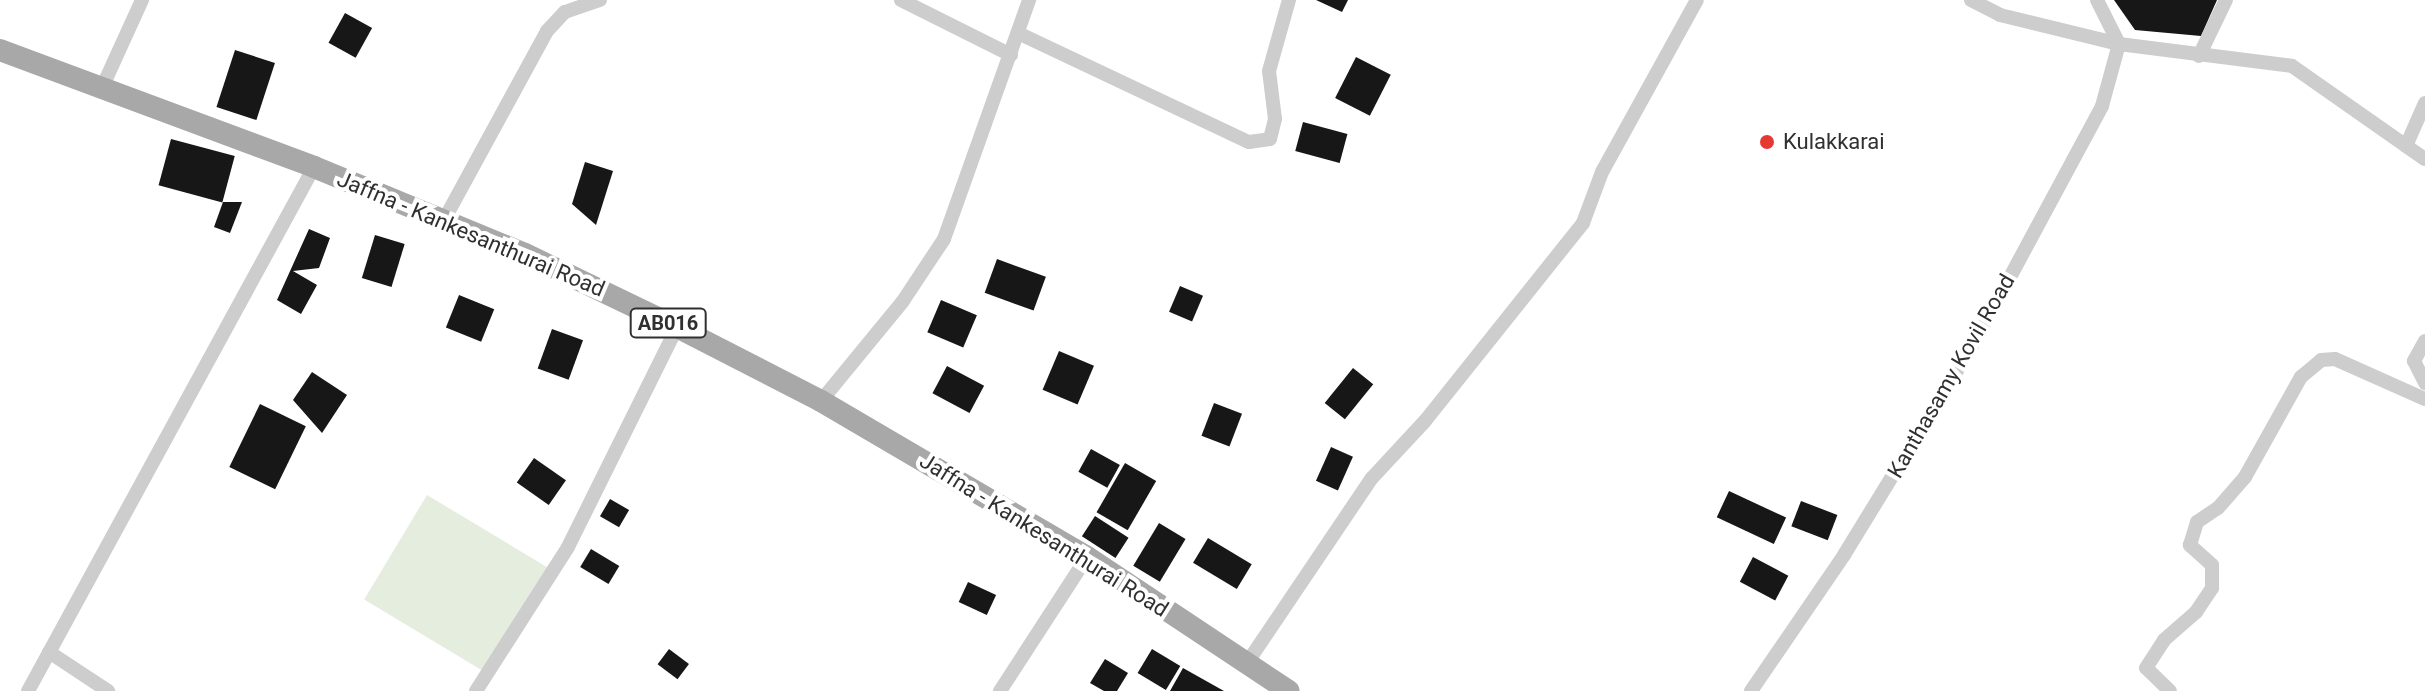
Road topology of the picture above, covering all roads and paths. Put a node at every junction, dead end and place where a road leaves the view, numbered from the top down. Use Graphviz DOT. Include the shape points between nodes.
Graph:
graph roads {
  1 [pos="142,0"];
  2 [pos="600,0"];
  3 [pos="901,0"];
  4 [pos="1029,0"];
  5 [pos="1289,0"];
  6 [pos="1697,0"];
  7 [pos="1971,0"];
  8 [pos="2097,0"];
  9 [pos="2226,0"];
  10 [pos="1018,33"];
  11 [pos="2119,44"];
  12 [pos="0,50"];
  13 [pos="1011,55"];
  14 [pos="2199,56"];
  15 [pos="101,90"];
  16 [pos="2425,103"];
  17 [pos="2406,146"];
  18 [pos="2425,159"];
  19 [pos="314,167"];
  20 [pos="444,220"];
  21 [pos="677,327"];
  22 [pos="2425,341"];
  23 [pos="2425,383"];
  24 [pos="2425,399"];
  25 [pos="821,401"];
  26 [pos="1087,557"];
  27 [pos="49,652"];
  28 [pos="1247,663"];
  29 [pos="28,691"];
  30 [pos="108,691"];
  31 [pos="476,691"];
  32 [pos="1000,691"];
  33 [pos="1289,691"];
  34 [pos="1751,691"];
  35 [pos="2170,691"];
  1 -- 15 [label="street"];
  2 -- 20 [label="street" via="565,12 547,31"];
  3 -- 13 [label="street"];
  4 -- 10 [label="street"];
  5 -- 10 [label="street" via="1269,71 1275,119 1270,139 1249,142"];
  6 -- 28 [label="street" via="1602,172 1583,223 1425,421 1372,478"];
  7 -- 11 [label="street" via="2000,15"];
  8 -- 11 [label="street"];
  9 -- 14 [label="street"];
  10 -- 13 [label="street"];
  11 -- 14 [label="street"];
  11 -- 34 [label="street, Kanthasamy Kovil Road" via="2102,106 1981,331 1844,555"];
  12 -- 15 [label="main road, Jaffna - Kankesanthurai Road / AB016"];
  13 -- 25 [label="street" via="944,239 903,301"];
  14 -- 17 [label="street" via="2292,66"];
  15 -- 19 [label="main road, Jaffna - Kankesanthurai Road / AB016"];
  16 -- 17 [label="street"];
  17 -- 18 [label="street"];
  19 -- 20 [label="main road, Jaffna - Kankesanthurai Road / AB016"];
  19 -- 27 [label="street"];
  20 -- 21 [label="main road, Jaffna - Kankesanthurai Road / AB016"];
  21 -- 25 [label="main road, Jaffna - Kankesanthurai Road / AB016"];
  21 -- 31 [label="street" via="568,547"];
  22 -- 23 [label="street" via="2414,361"];
  24 -- 35 [label="street" via="2335,359 2321,360 2301,377 2245,477 2218,508 2197,522 2190,545 2212,565 2212,588 2146,668"];
  25 -- 26 [label="main road, Jaffna - Kankesanthurai Road / AB016"];
  26 -- 28 [label="main road, Jaffna - Kankesanthurai Road / AB016"];
  26 -- 32 [label="street"];
  27 -- 29 [label="street"];
  27 -- 30 [label="street"];
  28 -- 33 [label="main road, Jaffna - Kankesanthurai Road / AB016"];
}
